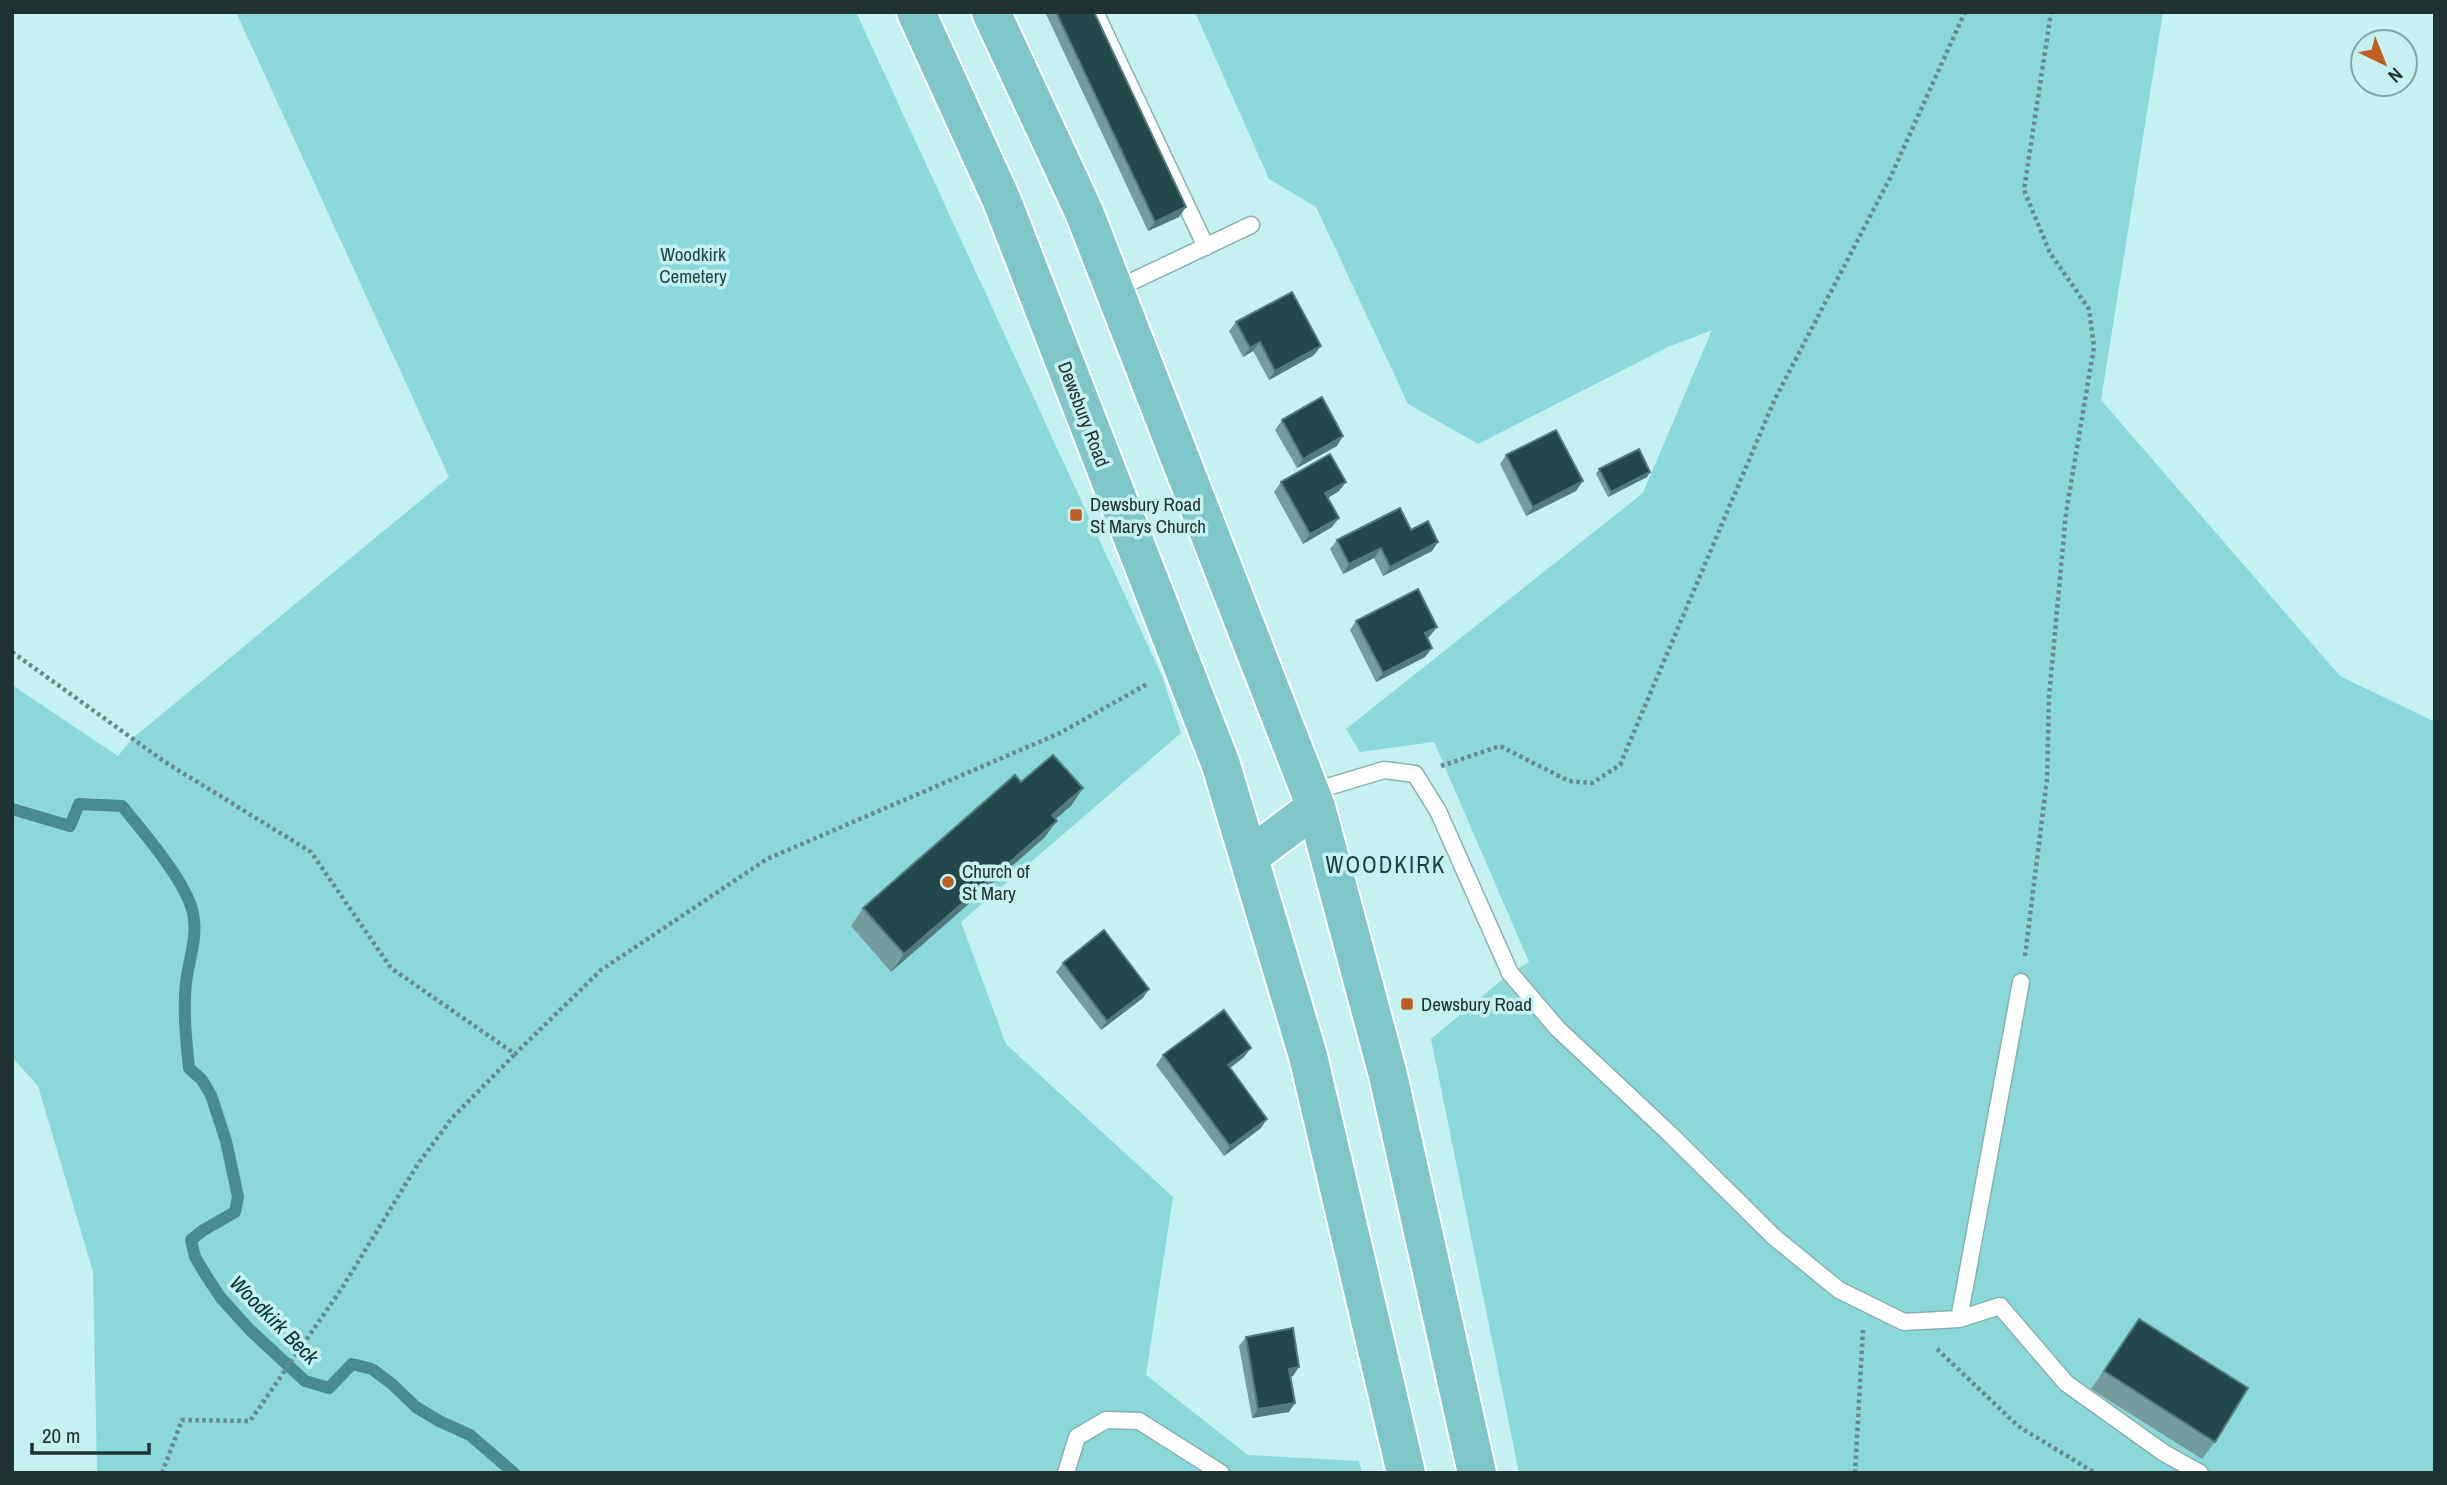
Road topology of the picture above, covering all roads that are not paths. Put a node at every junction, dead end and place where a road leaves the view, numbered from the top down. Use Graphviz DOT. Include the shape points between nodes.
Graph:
graph roads {
  1 [pos="916,12"];
  2 [pos="991,12"];
  3 [pos="1095,12"];
  4 [pos="1251,225"];
  5 [pos="1206,247"];
  6 [pos="1114,290"];
  7 [pos="1313,800"];
  8 [pos="1249,857"];
  9 [pos="2021,982"];
  10 [pos="1959,1320"];
  11 [pos="1066,1473"];
  12 [pos="1221,1473"];
  13 [pos="1406,1473"];
  14 [pos="1477,1473"];
  15 [pos="2200,1473"];
  1 -- 8 [label="main road, Dewsbury Road" via="1002,201 1221,765"];
  2 -- 6 [label="main road" via="1084,212"];
  3 -- 5 [label="lane"];
  4 -- 5 [label="lane"];
  5 -- 6 [label="lane"];
  6 -- 7 [label="main road"];
  7 -- 8 [label="main road"];
  7 -- 10 [label="lane" via="1384,771 1415,774 1438,811 1510,973 1550,1020 1774,1237 1839,1290 1904,1322"];
  7 -- 14 [label="main road" via="1388,1075"];
  8 -- 13 [label="main road, Dewsbury Road" via="1308,1056"];
  9 -- 10 [label="lane"];
  10 -- 15 [label="lane" via="2000,1306 2066,1383"];
  11 -- 12 [label="lane" via="1077,1437 1106,1420 1139,1421"];
}
